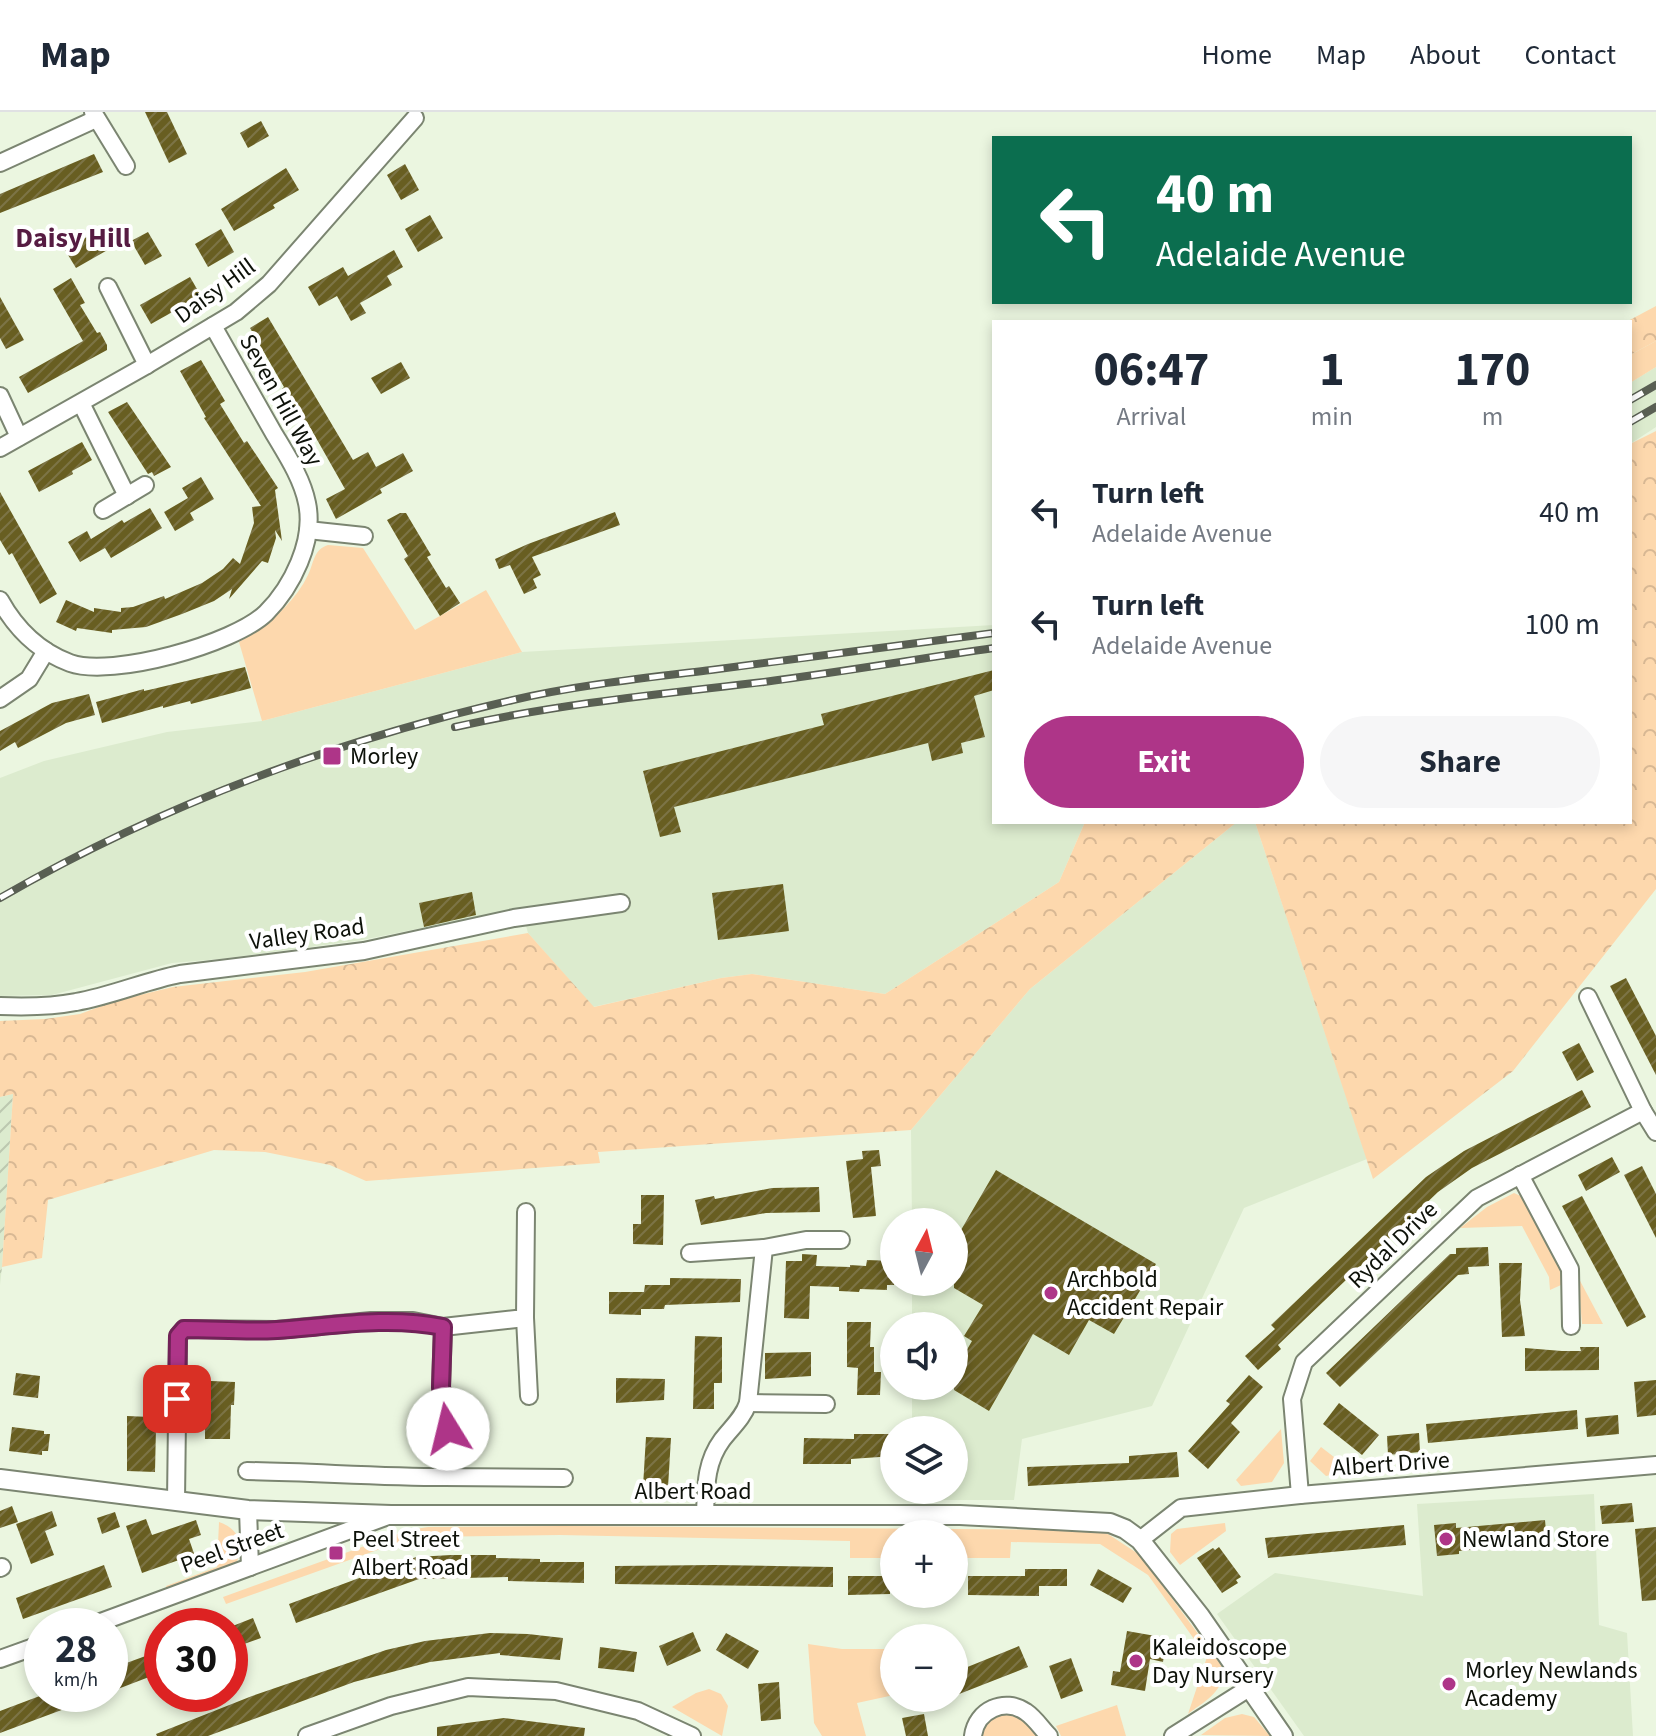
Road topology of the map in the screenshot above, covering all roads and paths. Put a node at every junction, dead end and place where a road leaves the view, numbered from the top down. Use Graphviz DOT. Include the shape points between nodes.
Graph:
graph roads {
  1 [pos="94,115"];
  2 [pos="415,118"];
  3 [pos="0,163"];
  4 [pos="126,166"];
  5 [pos="108,287"];
  6 [pos="213,326"];
  7 [pos="147,365"];
  8 [pos="0,396"];
  9 [pos="81,403"];
  10 [pos="19,437"];
  11 [pos="0,448"];
  12 [pos="145,485"];
  13 [pos="127,496"];
  14 [pos="103,510"];
  15 [pos="308,530"];
  16 [pos="364,536"];
  17 [pos="0,600"];
  18 [pos="46,651"];
  19 [pos="0,699"];
  20 [pos="621,903"];
  21 [pos="1588,997"];
  22 [pos="0,1006"];
  23 [pos="1643,1111"];
  24 [pos="1656,1132"];
  25 [pos="1520,1175"];
  26 [pos="526,1212"];
  27 [pos="841,1240"];
  28 [pos="764,1248"];
  29 [pos="690,1253"];
  30 [pos="525,1318"];
  31 [pos="1571,1326"];
  32 [pos="443,1327"];
  33 [pos="529,1396"];
  34 [pos="748,1403"];
  35 [pos="826,1404"];
  36 [pos="1656,1465"];
  37 [pos="247,1471"];
  38 [pos="445,1477"];
  39 [pos="564,1478"];
  40 [pos="0,1479"];
  41 [pos="1300,1495"];
  42 [pos="176,1501"];
  43 [pos="248,1510"];
  44 [pos="391,1515"];
  45 [pos="705,1515"];
  46 [pos="1140,1540"];
  47 [pos="250,1567"];
  48 [pos="128,1612"];
  49 [pos="24,1650"];
  50 [pos="0,1659"];
  51 [pos="1249,1688"];
  52 [pos="307,1736"];
  53 [pos="692,1736"];
  54 [pos="973,1736"];
  55 [pos="1049,1736"];
  56 [pos="1173,1736"];
  57 [pos="1283,1736"];
  1 -- 3 [label="street"];
  1 -- 4 [label="street"];
  2 -- 6 [label="street, Daisy Hill" via="269,284"];
  5 -- 7 [label="street"];
  6 -- 7 [label="street, Daisy Hill"];
  6 -- 15 [label="street, Seven Hill Way" via="296,473 307,503"];
  7 -- 9 [label="street, Daisy Hill"];
  8 -- 10 [label="street"];
  9 -- 10 [label="street, Daisy Hill"];
  9 -- 13 [label="street"];
  10 -- 11 [label="street, Daisy Hill"];
  12 -- 13 [label="street"];
  13 -- 14 [label="street"];
  15 -- 16 [label="street"];
  15 -- 18 [label="street, Seven Hill Way" via="286,587 265,614 233,634 144,662 106,666 73,664"];
  17 -- 18 [label="street, Seven Hill Way" via="27,638"];
  18 -- 19 [label="street" via="29,679"];
  20 -- 22 [label="street, Valley Road" via="514,918 364,951 167,976 78,1002"];
  21 -- 23 [label="street"];
  23 -- 24 [label="street"];
  23 -- 25 [label="street, Rydal Drive"];
  25 -- 31 [label="street" via="1570,1269"];
  25 -- 41 [label="street, Rydal Drive" via="1477,1198 1304,1362 1292,1399"];
  26 -- 30 [label="street"];
  27 -- 28 [label="street"];
  28 -- 29 [label="street"];
  28 -- 34 [label="street"];
  30 -- 32 [label="street"];
  30 -- 33 [label="street"];
  32 -- 38 [label="street"];
  32 -- 42 [label="street" via="385,1321 276,1330 184,1329 178,1336"];
  34 -- 35 [label="street"];
  34 -- 45 [label="street" via="711,1457"];
  36 -- 41 [label="street, Albert Drive"];
  37 -- 38 [label="street"];
  38 -- 39 [label="street"];
  40 -- 42 [label="street, Albert Road"];
  41 -- 46 [label="street, Albert Drive" via="1181,1508"];
  42 -- 43 [label="street, Albert Road"];
  43 -- 44 [label="street, Albert Road"];
  43 -- 47 [label="street"];
  44 -- 45 [label="street, Albert Road"];
  44 -- 47 [label="street, Peel Street"];
  45 -- 46 [label="street, Albert Road" via="1082,1520 1110,1523"];
  46 -- 51 [label="street, Albert Road"];
  47 -- 48 [label="street, Peel Street"];
  49 -- 50 [label="street"];
  51 -- 56 [label="street"];
  51 -- 57 [label="street, Albert Road"];
  52 -- 53 [label="street" via="391,1706 468,1687 556,1691 638,1711"];
  54 -- 55 [label="street" via="974,1724 984,1713 1001,1706 1025,1710"];
}
